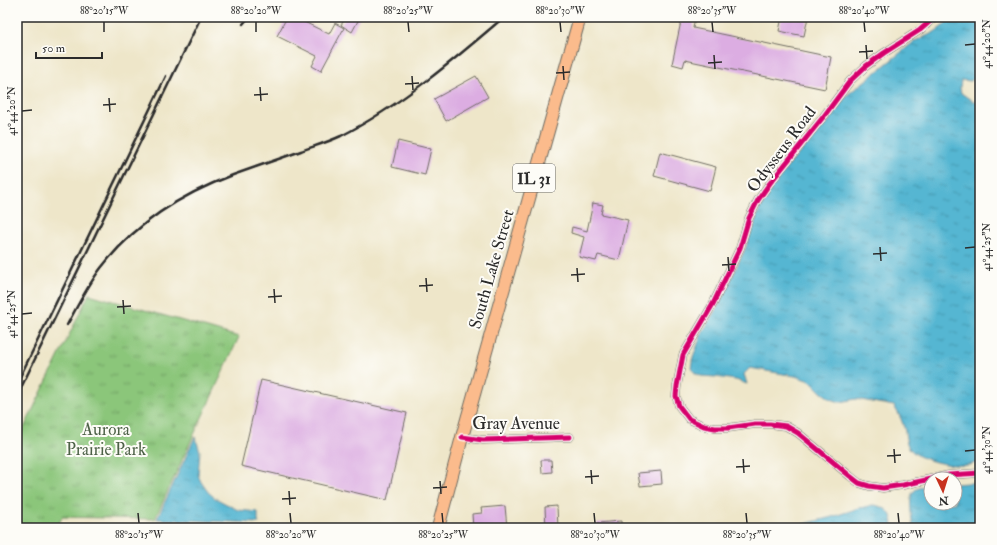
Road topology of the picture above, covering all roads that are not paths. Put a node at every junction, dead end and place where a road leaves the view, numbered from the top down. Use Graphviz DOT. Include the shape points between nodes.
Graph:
graph roads {
  1 [pos="580,17"];
  2 [pos="935,17"];
  3 [pos="462,437"];
  4 [pos="570,437"];
  5 [pos="980,473"];
  6 [pos="438,528"];
  1 -- 3 [label="main road, South Lake Street / IL 31"];
  2 -- 5 [label="street, Odysseus Road" via="866,66 850,81 766,188 758,200 740,248 713,304 683,355 676,396 679,406 689,419 704,426 786,426 859,483 870,486 883,488 949,475"];
  3 -- 4 [label="street, Gray Avenue" via="483,440"];
  3 -- 6 [label="main road, IL 31"];
}
